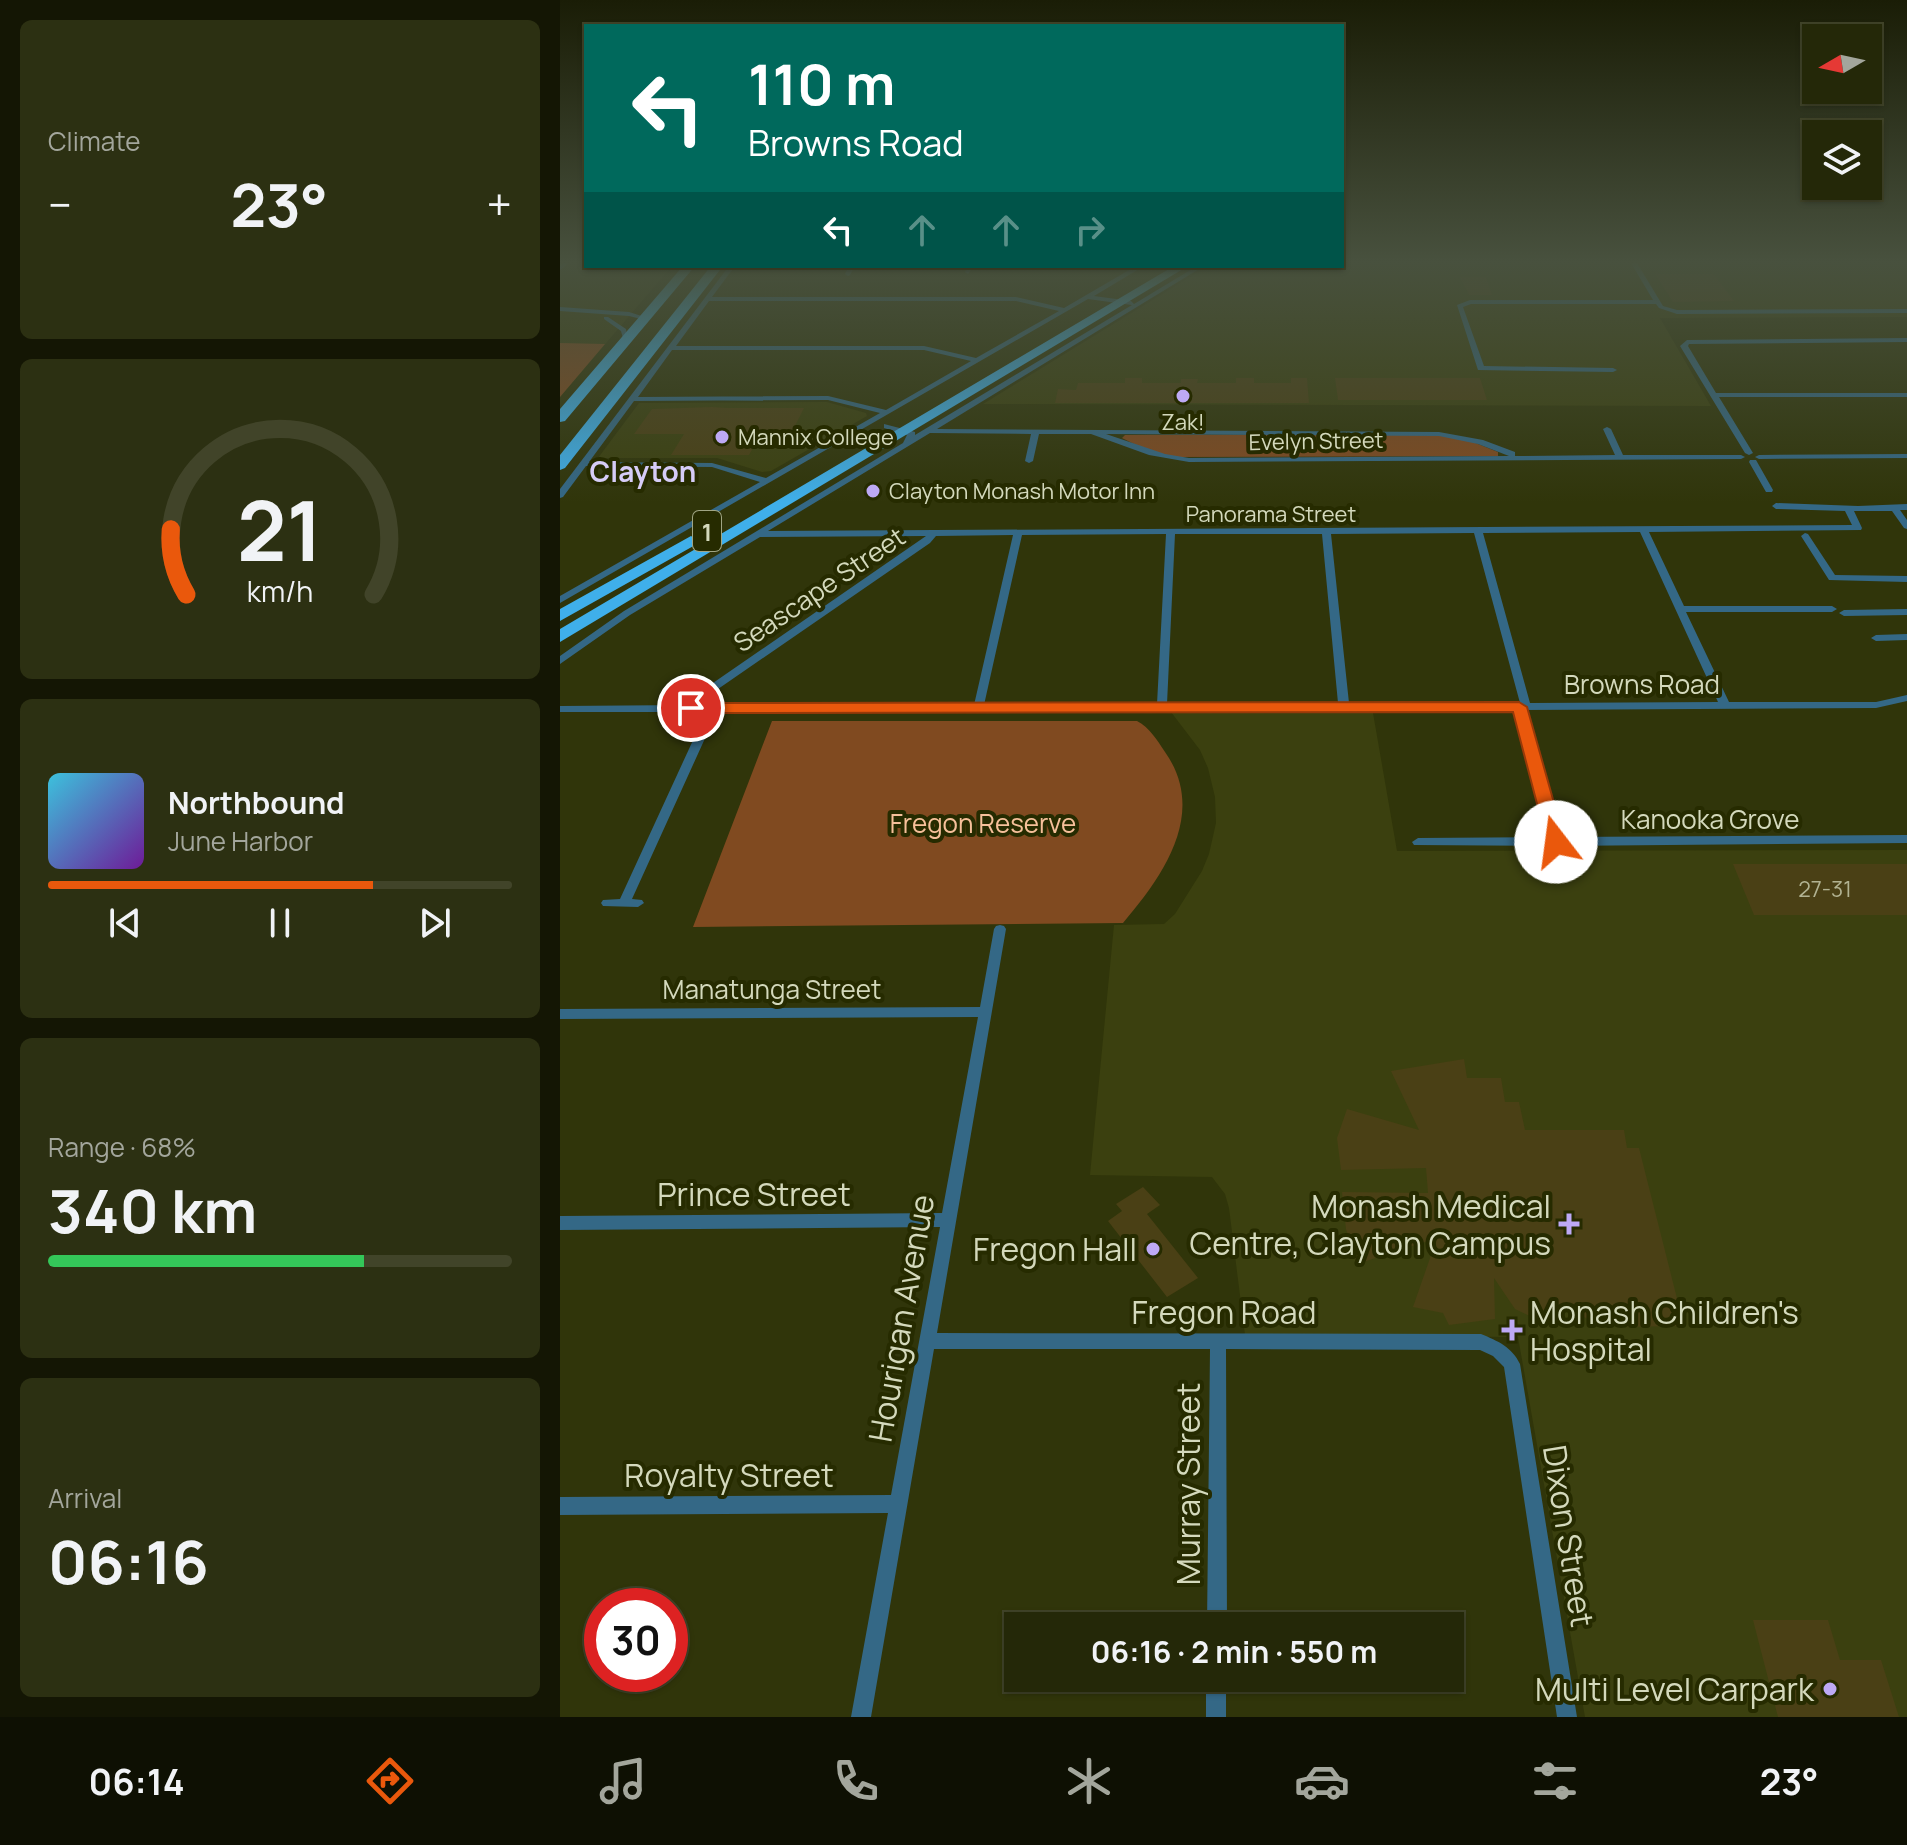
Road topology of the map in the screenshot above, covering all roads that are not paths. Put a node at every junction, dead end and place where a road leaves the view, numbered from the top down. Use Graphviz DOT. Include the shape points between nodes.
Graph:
graph roads {
  1 [pos="624,343"];
  2 [pos="643,343"];
  3 [pos="657,343"];
  4 [pos="674,343"];
  5 [pos="1007,343"];
  6 [pos="1023,343"];
  7 [pos="1057,343"];
  8 [pos="1069,343"];
  9 [pos="1472,343"];
  10 [pos="1686,343"];
  11 [pos="672,346"];
  12 [pos="977,360"];
  13 [pos="1613,370"];
  14 [pos="1713,395"];
  15 [pos="1907,395"];
  16 [pos="613,396"];
  17 [pos="633,399"];
  18 [pos="968,401"];
  19 [pos="560,418"];
  20 [pos="886,419"];
  21 [pos="1607,429"];
  22 [pos="930,431"];
  23 [pos="1035,434"];
  24 [pos="1095,434"];
  25 [pos="906,438"];
  26 [pos="1907,456"];
  27 [pos="1543,457"];
  28 [pos="1620,457"];
  29 [pos="1750,457"];
  30 [pos="1029,461"];
  31 [pos="583,464"];
  32 [pos="560,465"];
  33 [pos="766,481"];
  34 [pos="1769,490"];
  35 [pos="560,495"];
  36 [pos="1907,507"];
  37 [pos="1777,508"];
  38 [pos="1895,509"];
  39 [pos="1849,510"];
  40 [pos="1907,526"];
  41 [pos="1478,531"];
  42 [pos="1644,531"];
  43 [pos="1018,532"];
  44 [pos="1171,532"];
  45 [pos="1326,532"];
  46 [pos="933,533"];
  47 [pos="758,534"];
  48 [pos="1805,536"];
  49 [pos="719,557"];
  50 [pos="682,564"];
  51 [pos="1907,579"];
  52 [pos="560,600"];
  53 [pos="1681,609"];
  54 [pos="1832,609"];
  55 [pos="1907,612"];
  56 [pos="1844,613"];
  57 [pos="560,616"];
  58 [pos="560,637"];
  59 [pos="1907,637"];
  60 [pos="1876,638"];
  61 [pos="560,661"];
  62 [pos="1907,698"];
  63 [pos="1894,703"];
  64 [pos="1725,706"];
  65 [pos="1162,707"];
  66 [pos="1523,707"];
  67 [pos="691,708"];
  68 [pos="713,708"];
  69 [pos="978,708"];
  70 [pos="1344,708"];
  71 [pos="560,709"];
  72 [pos="1905,712"];
  73 [pos="1907,839"];
  74 [pos="1418,842"];
  75 [pos="1556,842"];
  76 [pos="607,903"];
  77 [pos="624,903"];
  78 [pos="638,903"];
  79 [pos="1000,929"];
  80 [pos="985,1012"];
  81 [pos="560,1014"];
  82 [pos="949,1220"];
  83 [pos="560,1223"];
  84 [pos="929,1341"];
  85 [pos="1218,1342"];
  86 [pos="1512,1364"];
  87 [pos="898,1504"];
  88 [pos="560,1506"];
  89 [pos="1217,1612"];
  90 [pos="1216,1692"];
  91 [pos="861,1717"];
  92 [pos="1216,1717"];
  93 [pos="1567,1717"];
  1 -- 19 [label="highway"];
  2 -- 16 [label="highway"];
  3 -- 16 [label="highway"];
  4 -- 11 [label="street"];
  5 -- 12 [label="street"];
  6 -- 20 [label="highway, 1"];
  7 -- 18 [label="highway, 1"];
  8 -- 18 [label="street"];
  9 -- 13 [label="street" via="1481,368"];
  10 -- 14 [label="street"];
  11 -- 12 [label="street" via="924,348"];
  11 -- 17 [label="street"];
  12 -- 20 [label="street"];
  14 -- 15 [label="street"];
  14 -- 29 [label="street"];
  16 -- 32 [label="highway"];
  17 -- 20 [label="street" via="828,398"];
  17 -- 31 [label="street"];
  18 -- 22 [label="street"];
  18 -- 25 [label="highway, 1"];
  20 -- 25 [label="street"];
  20 -- 33 [label="street"];
  20 -- 57 [label="highway, 1"];
  21 -- 28 [label="street"];
  22 -- 23 [label="street, Evelyn Street"];
  22 -- 25 [label="street"];
  23 -- 24 [label="street, Evelyn Street"];
  23 -- 30 [label="street"];
  24 -- 27 [label="street, Evelyn Street" via="1439,434"];
  24 -- 27 [label="street, Evelyn Street" via="1151,455 1189,460"];
  25 -- 47 [label="street"];
  25 -- 50 [label="highway, 1"];
  26 -- 29 [label="street, Evelyn Street"];
  27 -- 28 [label="street, Evelyn Street"];
  28 -- 29 [label="street, Evelyn Street"];
  29 -- 34 [label="street"];
  31 -- 33 [label="street" via="712,465"];
  31 -- 35 [label="street"];
  33 -- 52 [label="street"];
  36 -- 38 [label="street"];
  37 -- 39 [label="street"];
  38 -- 39 [label="street"];
  38 -- 40 [label="street"];
  39 -- 42 [label="street, Panorama Street" via="1858,528"];
  41 -- 42 [label="street, Panorama Street"];
  41 -- 45 [label="street, Panorama Street"];
  41 -- 66 [label="street"];
  42 -- 53 [label="street"];
  43 -- 44 [label="street, Panorama Street"];
  43 -- 46 [label="street, Panorama Street"];
  43 -- 69 [label="street"];
  44 -- 45 [label="street, Panorama Street"];
  44 -- 65 [label="street"];
  45 -- 70 [label="street"];
  46 -- 47 [label="street, Panorama Street"];
  46 -- 67 [label="street, Seascape Street"];
  47 -- 49 [label="street"];
  48 -- 51 [label="street" via="1832,578"];
  49 -- 50 [label="street"];
  49 -- 61 [label="street"];
  50 -- 58 [label="highway, 1"];
  53 -- 54 [label="street"];
  53 -- 64 [label="street"];
  55 -- 56 [label="street"];
  59 -- 60 [label="street"];
  62 -- 63 [label="street, Browns Road"];
  63 -- 64 [label="street, Browns Road"];
  63 -- 72 [label="street"];
  64 -- 66 [label="street, Browns Road"];
  65 -- 69 [label="street, Browns Road"];
  65 -- 70 [label="street, Browns Road"];
  66 -- 70 [label="street, Browns Road"];
  66 -- 75 [label="street"];
  67 -- 68 [label="street, Browns Road"];
  67 -- 71 [label="street, Browns Road"];
  68 -- 69 [label="street, Browns Road"];
  68 -- 77 [label="street"];
  73 -- 75 [label="street, Kanooka Grove"];
  74 -- 75 [label="street, Kanooka Grove"];
  76 -- 77 [label="street"];
  77 -- 78 [label="street"];
  79 -- 80 [label="street, Hourigan Avenue"];
  80 -- 81 [label="street, Manatunga Street"];
  80 -- 82 [label="street, Hourigan Avenue"];
  82 -- 83 [label="street, Prince Street"];
  82 -- 84 [label="street, Hourigan Avenue"];
  84 -- 85 [label="street, Fregon Road"];
  84 -- 87 [label="street, Hourigan Avenue"];
  85 -- 86 [label="street, Fregon Road" via="1481,1342"];
  85 -- 89 [label="street, Murray Street"];
  86 -- 93 [label="street, Dixon Street"];
  87 -- 88 [label="street, Royalty Street"];
  87 -- 91 [label="street, Hourigan Avenue"];
  90 -- 92 [label="street"];
}
